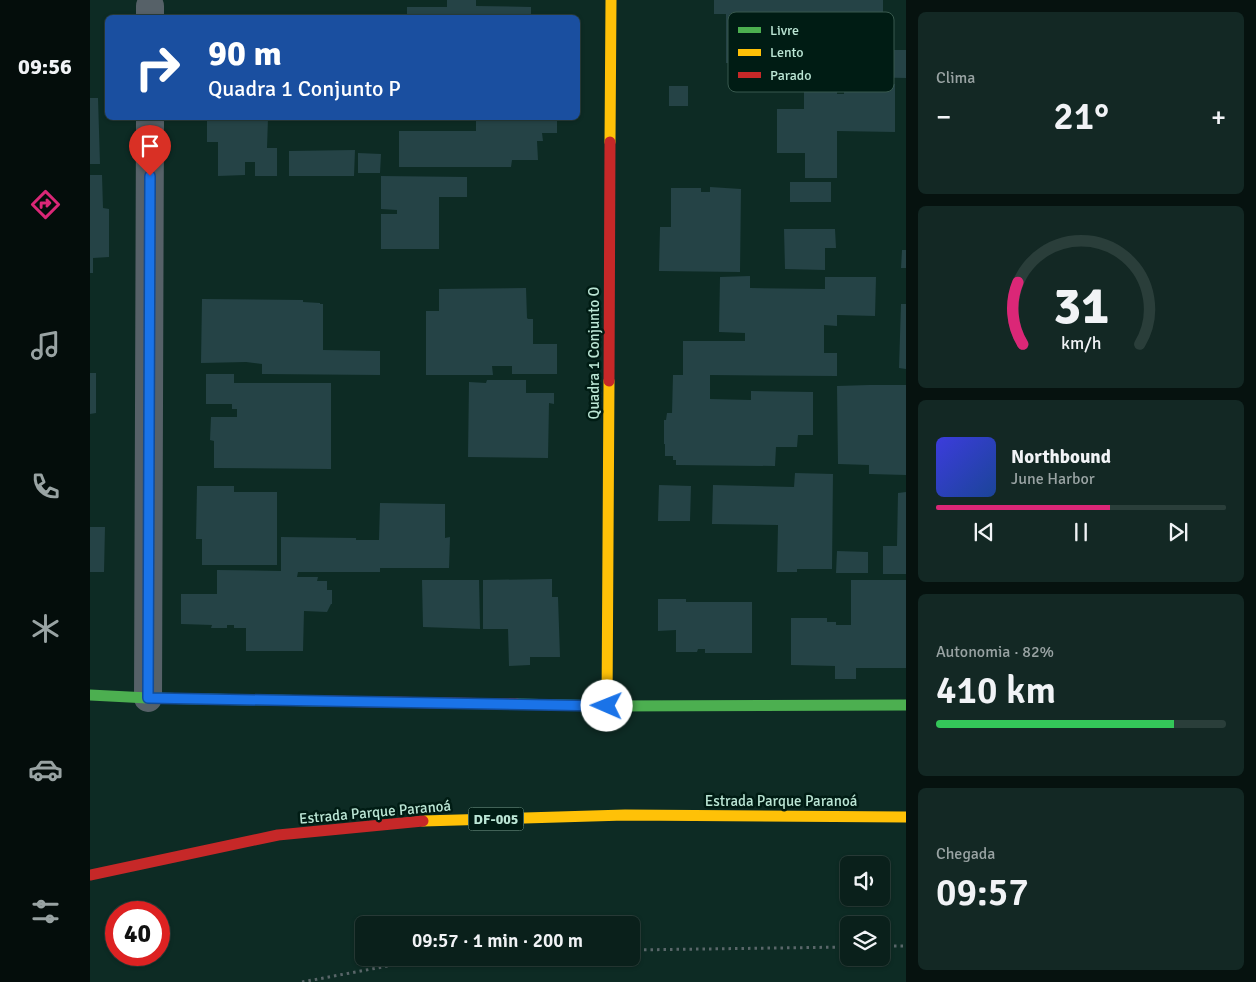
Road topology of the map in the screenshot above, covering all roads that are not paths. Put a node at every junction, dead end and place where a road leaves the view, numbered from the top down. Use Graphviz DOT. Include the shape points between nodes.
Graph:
graph roads {
  1 [pos="611,0"];
  2 [pos="150,120"];
  3 [pos="90,694"];
  4 [pos="148,698"];
  5 [pos="607,706"];
  6 [pos="906,706"];
  7 [pos="906,817"];
  8 [pos="90,875"];
  1 -- 5 [label="street, Quadra 1 Conjunto O"];
  2 -- 4 [label="street"];
  3 -- 4 [label="street"];
  4 -- 5 [label="street"];
  5 -- 6 [label="street"];
  7 -- 8 [label="street, Estrada Parque Paranoá / DF-005" via="625,815 420,821 278,835"];
}
